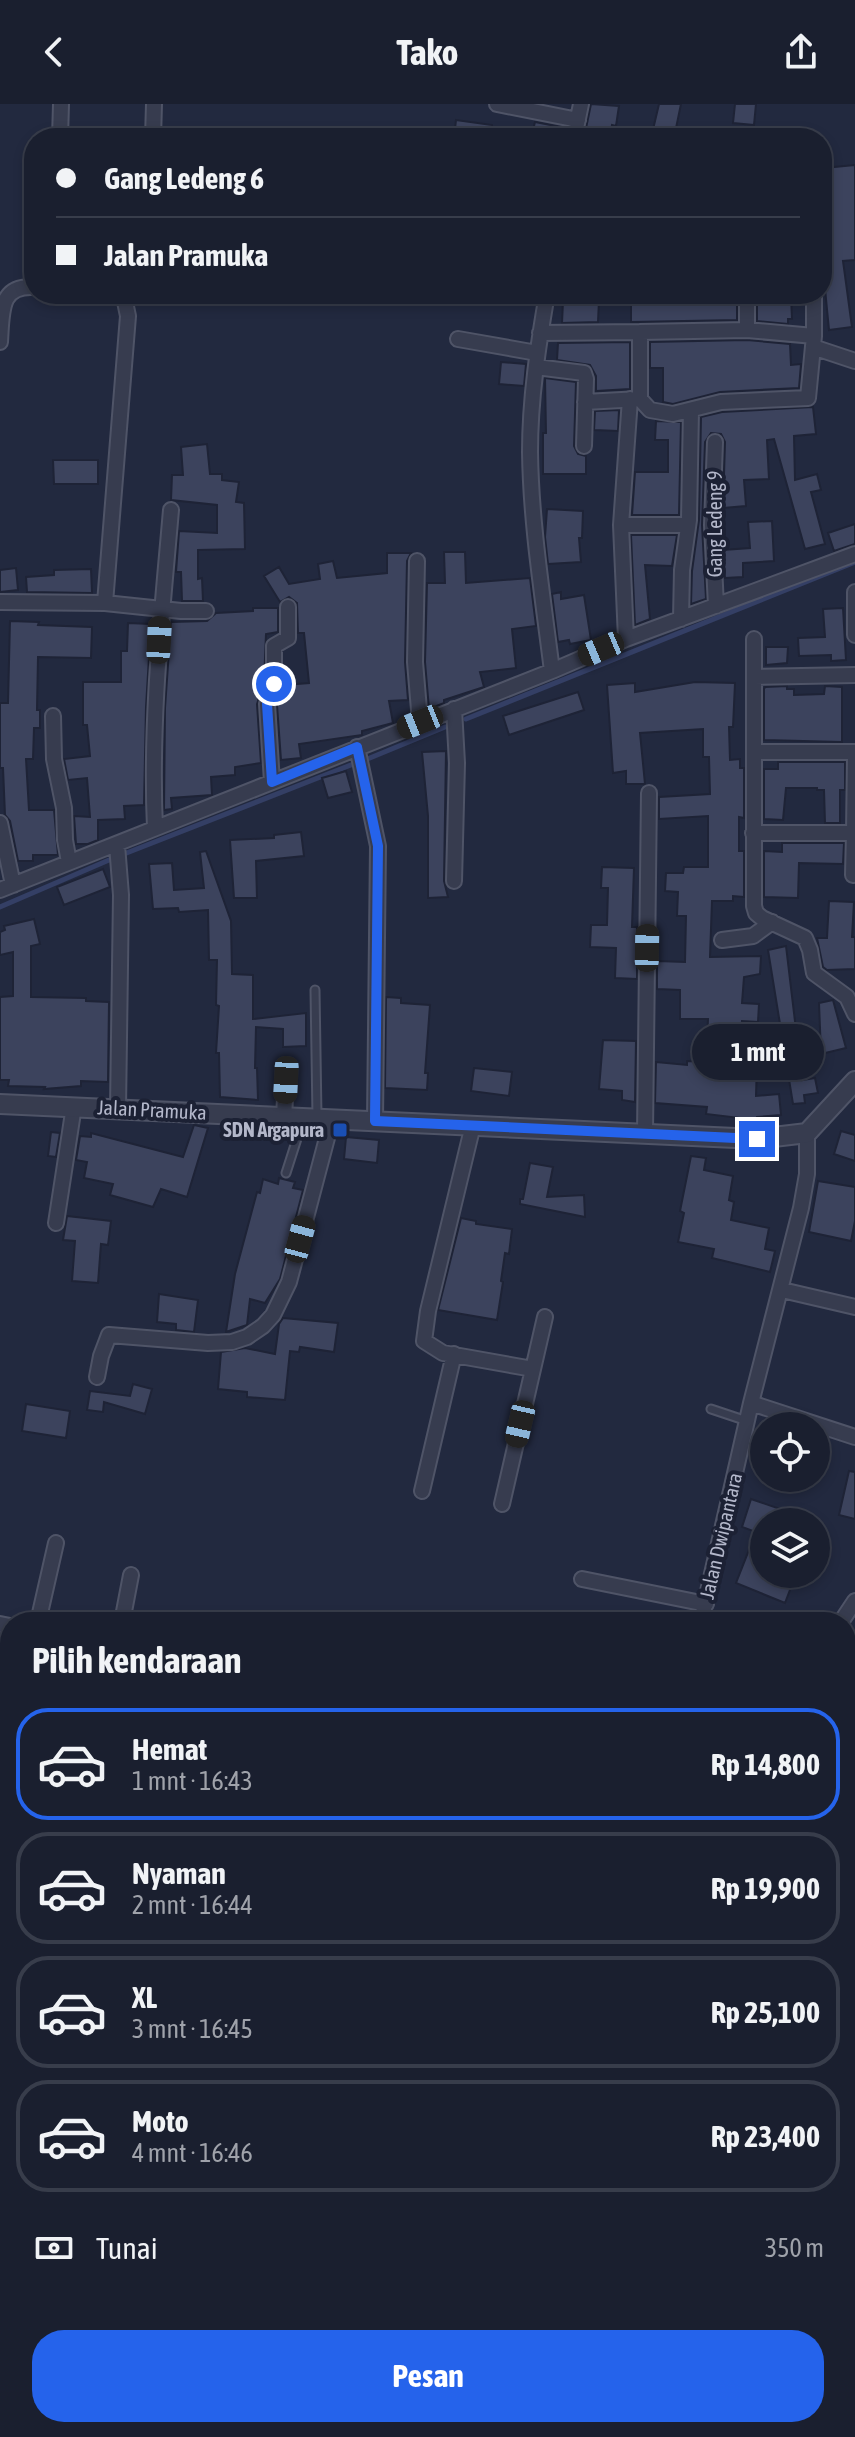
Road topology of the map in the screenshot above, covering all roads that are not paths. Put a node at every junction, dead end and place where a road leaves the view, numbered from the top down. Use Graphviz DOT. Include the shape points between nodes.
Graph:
graph roads {
  1 [pos="61,104"];
  2 [pos="154,104"];
  3 [pos="497,104"];
  4 [pos="581,104"];
  5 [pos="578,120"];
  6 [pos="60,128"];
  7 [pos="153,128"];
  8 [pos="576,128"];
  9 [pos="24,287"];
  10 [pos="125,304"];
  11 [pos="545,304"];
  12 [pos="747,304"];
  13 [pos="814,304"];
  14 [pos="747,330"];
  15 [pos="640,332"];
  16 [pos="540,333"];
  17 [pos="458,339"];
  18 [pos="0,342"];
  19 [pos="814,342"];
  20 [pos="536,360"];
  21 [pos="855,361"];
  22 [pos="635,399"];
  23 [pos="585,402"];
  24 [pos="691,410"];
  25 [pos="715,442"];
  26 [pos="584,446"];
  27 [pos="171,510"];
  28 [pos="621,525"];
  29 [pos="688,525"];
  30 [pos="855,554"];
  31 [pos="417,561"];
  32 [pos="855,592"];
  33 [pos="0,602"];
  34 [pos="105,603"];
  35 [pos="716,606"];
  36 [pos="288,607"];
  37 [pos="161,608"];
  38 [pos="206,611"];
  39 [pos="681,619"];
  40 [pos="855,635"];
  41 [pos="626,639"];
  42 [pos="754,639"];
  43 [pos="552,671"];
  44 [pos="855,675"];
  45 [pos="755,677"];
  46 [pos="454,709"];
  47 [pos="53,716"];
  48 [pos="420,722"];
  49 [pos="357,747"];
  50 [pos="755,752"];
  51 [pos="855,754"];
  52 [pos="272,782"];
  53 [pos="649,793"];
  54 [pos="0,823"];
  55 [pos="155,828"];
  56 [pos="753,833"];
  57 [pos="854,833"];
  58 [pos="117,845"];
  59 [pos="69,862"];
  60 [pos="853,875"];
  61 [pos="454,881"];
  62 [pos="6,888"];
  63 [pos="772,922"];
  64 [pos="722,940"];
  65 [pos="315,990"];
  66 [pos="855,1014"];
  67 [pos="286,1080"];
  68 [pos="855,1081"];
  69 [pos="0,1104"];
  70 [pos="74,1106"];
  71 [pos="118,1109"];
  72 [pos="284,1117"];
  73 [pos="317,1119"];
  74 [pos="375,1121"];
  75 [pos="473,1125"];
  76 [pos="645,1133"];
  77 [pos="807,1133"];
  78 [pos="286,1173"];
  79 [pos="56,1223"];
  80 [pos="782,1290"];
  81 [pos="855,1307"];
  82 [pos="545,1317"];
  83 [pos="454,1354"];
  84 [pos="533,1369"];
  85 [pos="97,1377"];
  86 [pos="751,1403"];
  87 [pos="711,1409"];
  88 [pos="747,1421"];
  89 [pos="855,1437"];
  90 [pos="422,1491"];
  91 [pos="502,1504"];
  92 [pos="56,1543"];
  93 [pos="131,1575"];
  94 [pos="582,1579"];
  95 [pos="706,1604"];
  96 [pos="40,1612"];
  97 [pos="124,1612"];
  98 [pos="704,1612"];
  1 -- 6 [label="street"];
  2 -- 7 [label="street"];
  3 -- 5 [label="street"];
  4 -- 5 [label="street"];
  5 -- 8 [label="street"];
  9 -- 18 [label="street" via="12,288 2,299"];
  10 -- 34 [label="street"];
  11 -- 16 [label="street"];
  12 -- 14 [label="street"];
  13 -- 19 [label="street"];
  14 -- 15 [label="street"];
  14 -- 19 [label="street"];
  15 -- 16 [label="street"];
  15 -- 22 [label="street"];
  16 -- 20 [label="street"];
  17 -- 20 [label="street"];
  19 -- 21 [label="street"];
  19 -- 24 [label="street" via="808,398 721,402"];
  20 -- 23 [label="street" via="584,373"];
  20 -- 43 [label="street" via="533,511"];
  22 -- 23 [label="street"];
  22 -- 24 [label="street" via="655,412"];
  22 -- 28 [label="street"];
  23 -- 26 [label="street"];
  24 -- 29 [label="street"];
  25 -- 35 [label="street, Gang Ledeng 9"];
  27 -- 37 [label="street"];
  28 -- 29 [label="street"];
  28 -- 41 [label="street"];
  29 -- 39 [label="street"];
  30 -- 35 [label="street"];
  31 -- 48 [label="street"];
  32 -- 40 [label="street"];
  33 -- 34 [label="street"];
  34 -- 37 [label="street"];
  35 -- 39 [label="street"];
  36 -- 52 [label="street" via="288,638 274,646 274,684 267,704"];
  37 -- 38 [label="street"];
  37 -- 55 [label="street"];
  39 -- 41 [label="street"];
  41 -- 43 [label="street"];
  42 -- 45 [label="street"];
  43 -- 46 [label="street"];
  44 -- 45 [label="street"];
  45 -- 50 [label="street"];
  46 -- 48 [label="street"];
  46 -- 61 [label="street"];
  47 -- 59 [label="street"];
  48 -- 49 [label="street"];
  49 -- 52 [label="street"];
  49 -- 74 [label="street" via="378,846"];
  50 -- 51 [label="street"];
  50 -- 56 [label="street"];
  51 -- 57 [label="street"];
  52 -- 55 [label="street"];
  53 -- 76 [label="street"];
  54 -- 62 [label="street"];
  55 -- 58 [label="street"];
  56 -- 57 [label="street"];
  56 -- 63 [label="street" via="754,906"];
  57 -- 60 [label="street"];
  58 -- 59 [label="street"];
  58 -- 71 [label="street"];
  59 -- 62 [label="street"];
  63 -- 64 [label="street" via="753,936"];
  63 -- 66 [label="street" via="805,938 814,973 847,997"];
  65 -- 73 [label="lane"];
  67 -- 72 [label="street"];
  68 -- 77 [label="street"];
  69 -- 70 [label="street, Jalan Pramuka"];
  70 -- 71 [label="street, Jalan Pramuka"];
  70 -- 79 [label="street"];
  71 -- 72 [label="street, Jalan Pramuka"];
  72 -- 73 [label="street, Jalan Pramuka"];
  73 -- 74 [label="street, Jalan Pramuka"];
  73 -- 78 [label="lane"];
  73 -- 85 [label="street" via="289,1282 273,1315 247,1337 232,1342 109,1335"];
  74 -- 75 [label="street, Jalan Pramuka"];
  75 -- 76 [label="street, Jalan Pramuka"];
  75 -- 83 [label="street" via="424,1341"];
  76 -- 77 [label="street, Jalan Pramuka" via="757,1139"];
  77 -- 80 [label="street, Jalan Dwipantara" via="805,1185"];
  80 -- 81 [label="street"];
  80 -- 86 [label="street, Jalan Dwipantara"];
  82 -- 84 [label="street"];
  83 -- 84 [label="street"];
  83 -- 90 [label="street"];
  84 -- 91 [label="street"];
  86 -- 88 [label="street, Jalan Dwipantara"];
  86 -- 89 [label="street"];
  87 -- 88 [label="lane"];
  88 -- 95 [label="street, Jalan Dwipantara"];
  92 -- 96 [label="street"];
  93 -- 97 [label="street"];
  94 -- 95 [label="street"];
  95 -- 98 [label="street, Jalan Dwipantara"];
}
